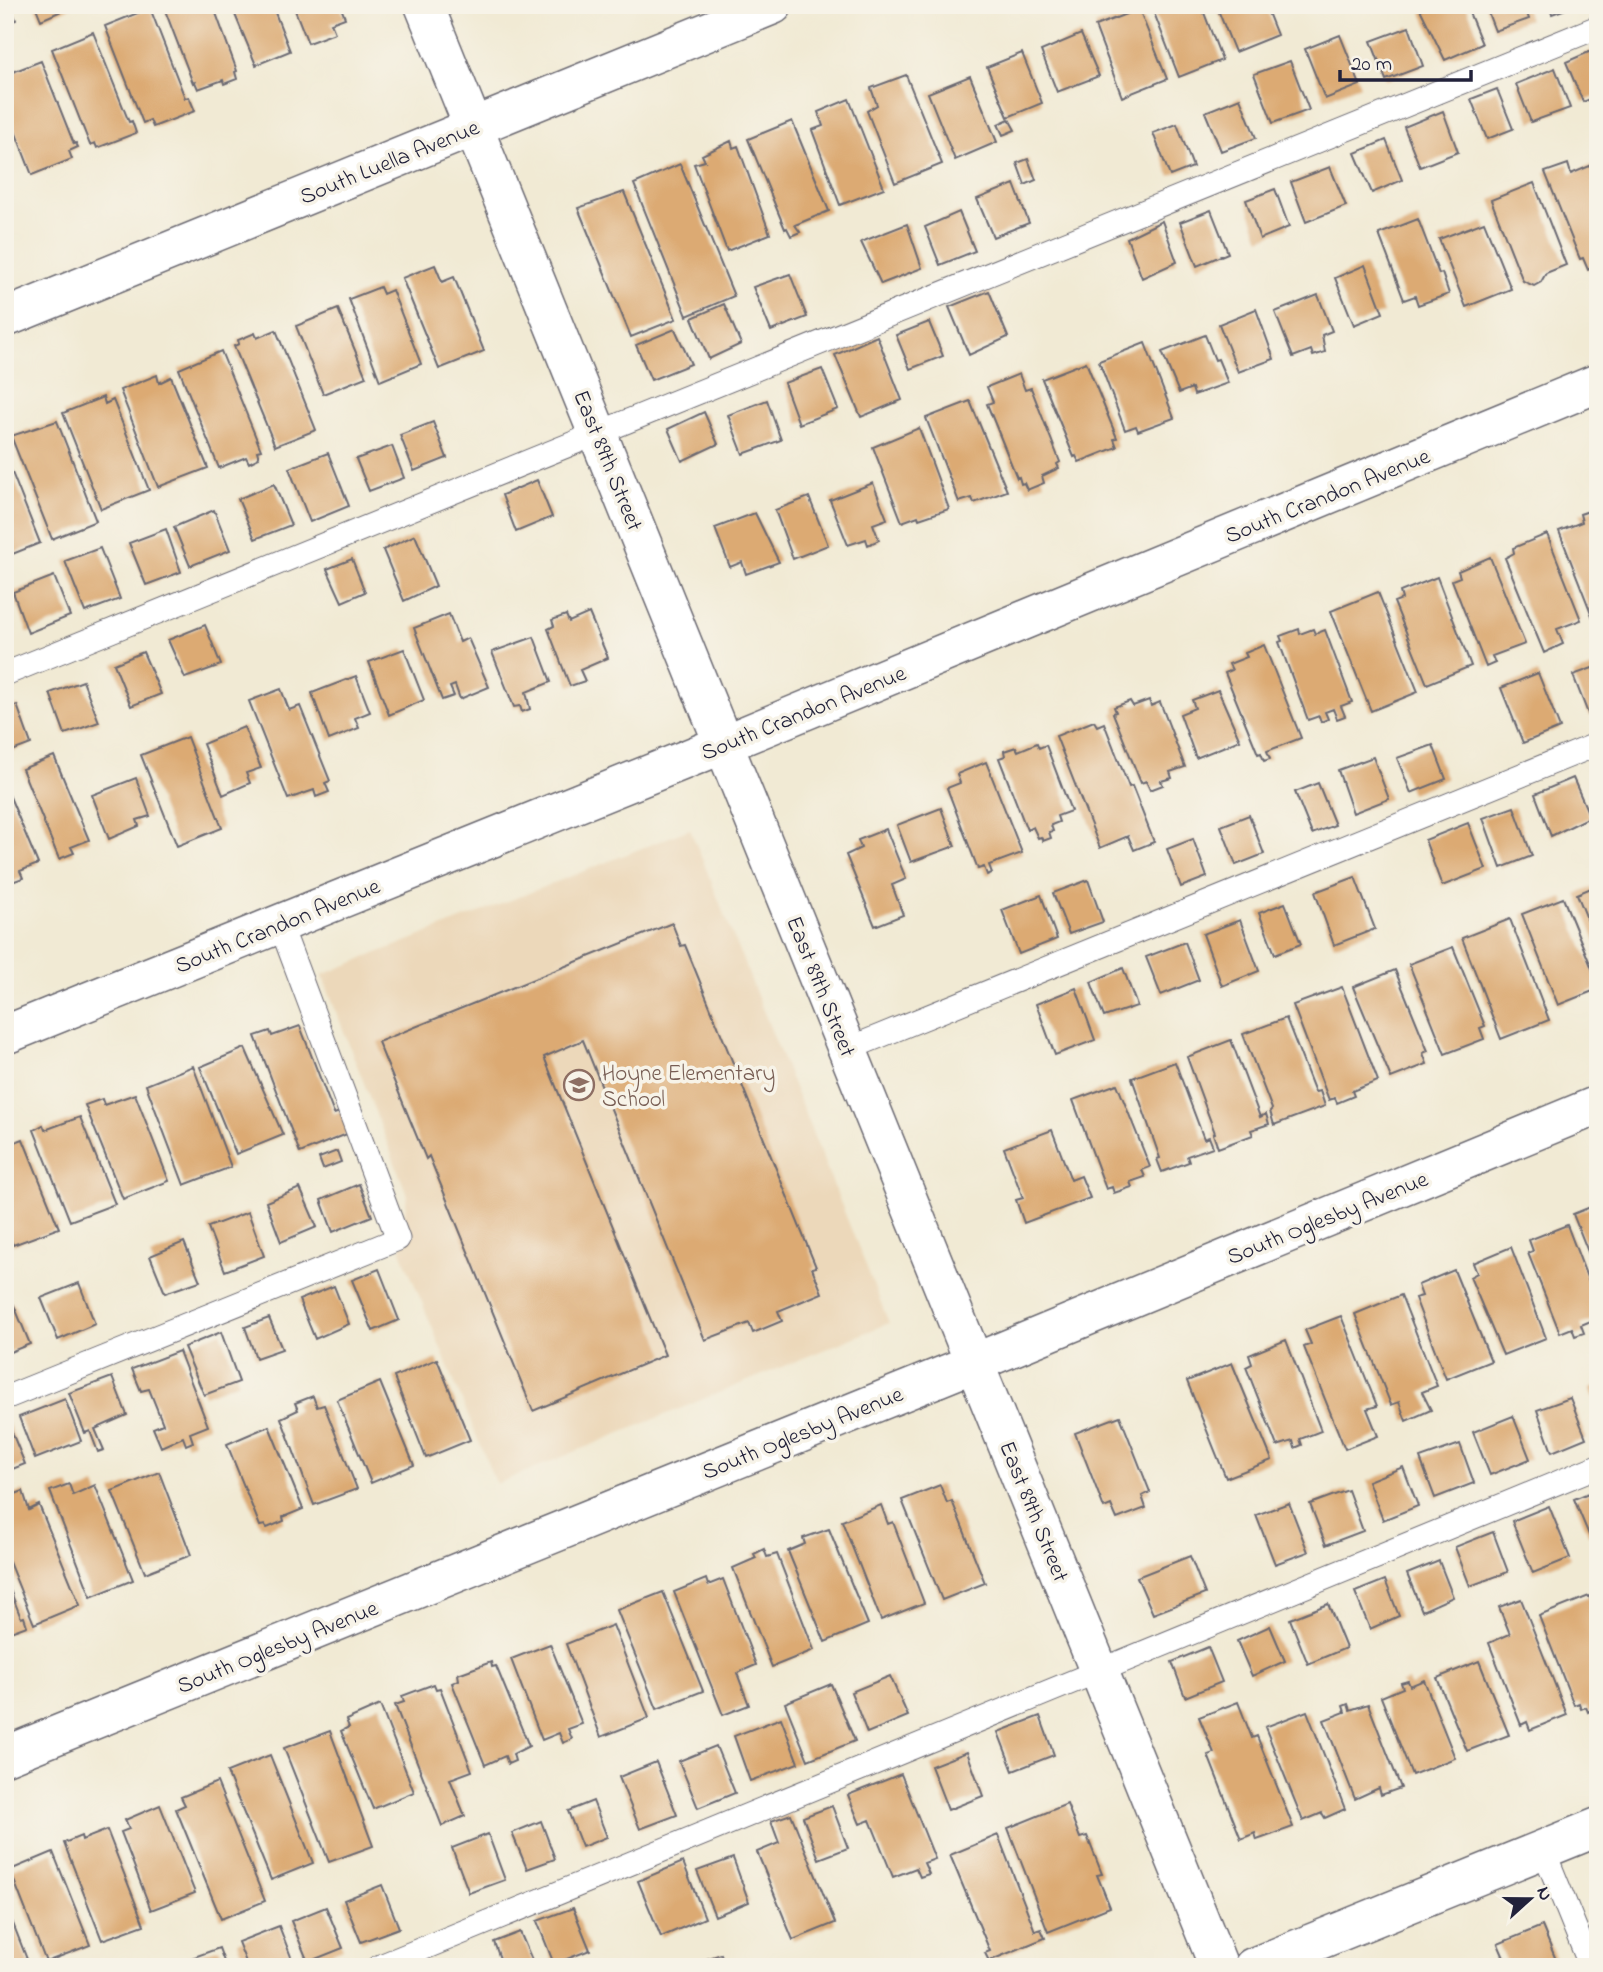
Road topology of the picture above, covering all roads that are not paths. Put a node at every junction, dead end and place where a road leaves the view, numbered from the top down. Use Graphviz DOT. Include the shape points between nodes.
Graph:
graph roads {
  1 [pos="425,5"];
  2 [pos="772,5"];
  3 [pos="1598,27"];
  4 [pos="474,127"];
  5 [pos="5,317"];
  6 [pos="1598,383"];
  7 [pos="598,434"];
  8 [pos="5,674"];
  9 [pos="724,744"];
  10 [pos="1598,744"];
  11 [pos="280,924"];
  12 [pos="5,1035"];
  13 [pos="848,1049"];
  14 [pos="1598,1105"];
  15 [pos="974,1363"];
  16 [pos="5,1398"];
  17 [pos="1598,1466"];
  18 [pos="1099,1670"];
  19 [pos="5,1756"];
  20 [pos="1598,1826"];
  21 [pos="1543,1849"];
  22 [pos="378,1967"];
  23 [pos="1219,1967"];
  24 [pos="1252,1967"];
  25 [pos="1591,1967"];
  1 -- 4 [label="street, East 89th Street"];
  2 -- 4 [label="street, South Luella Avenue"];
  3 -- 7 [label="lane"];
  4 -- 5 [label="street, South Luella Avenue"];
  4 -- 7 [label="street, East 89th Street"];
  6 -- 9 [label="street, South Crandon Avenue"];
  7 -- 8 [label="lane"];
  7 -- 9 [label="street, East 89th Street"];
  9 -- 11 [label="street, South Crandon Avenue"];
  9 -- 13 [label="street, East 89th Street"];
  10 -- 13 [label="lane"];
  11 -- 12 [label="street, South Crandon Avenue"];
  11 -- 16 [label="lane" via="398,1239"];
  13 -- 15 [label="street, East 89th Street"];
  14 -- 15 [label="street, South Oglesby Avenue"];
  15 -- 18 [label="street, East 89th Street"];
  15 -- 19 [label="street, South Oglesby Avenue"];
  17 -- 18 [label="lane"];
  18 -- 22 [label="lane"];
  18 -- 23 [label="street, East 89th Street"];
  20 -- 21 [label="street"];
  21 -- 24 [label="street"];
  21 -- 25 [label="lane"];
}
